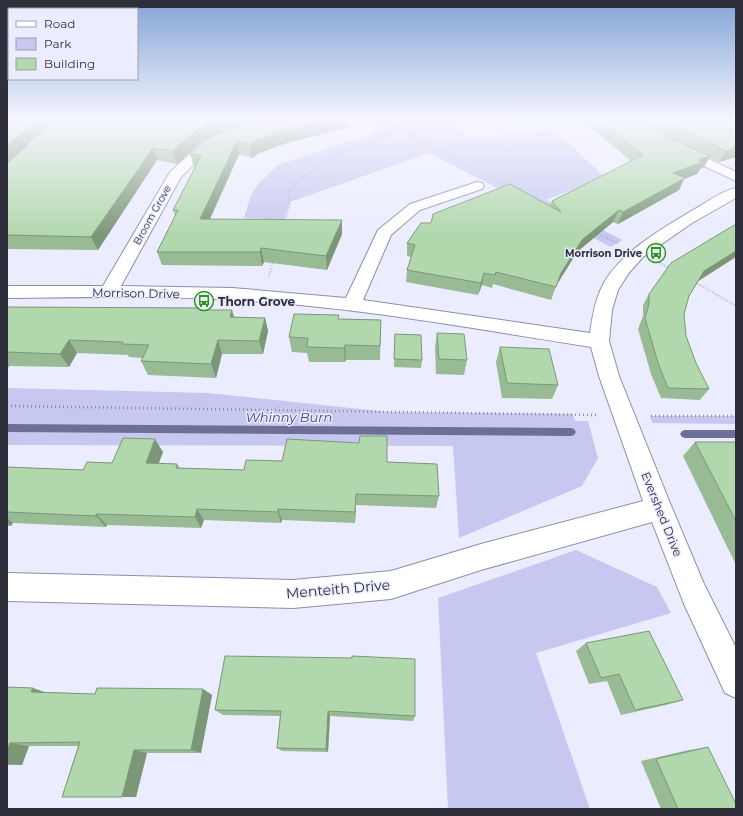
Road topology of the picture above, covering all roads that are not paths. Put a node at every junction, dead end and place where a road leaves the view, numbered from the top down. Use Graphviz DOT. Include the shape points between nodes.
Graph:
graph roads {
  1 [pos="192,159"];
  2 [pos="699,159"];
  3 [pos="736,177"];
  4 [pos="477,178"];
  5 [pos="736,192"];
  6 [pos="109,291"];
  7 [pos="7,292"];
  8 [pos="352,305"];
  9 [pos="599,341"];
  10 [pos="659,508"];
  11 [pos="7,587"];
  12 [pos="736,682"];
  1 -- 6 [label="street, Broom Grove" via="175,175"];
  2 -- 3 [label="street"];
  4 -- 8 [label="street" via="415,207 384,233"];
  5 -- 9 [label="street" via="687,220 638,253 621,270 609,290"];
  6 -- 7 [label="street, Morrison Drive"];
  6 -- 8 [label="street, Morrison Drive" via="263,296"];
  8 -- 9 [label="street, Morrison Drive"];
  9 -- 10 [label="street, Evershed Drive" via="623,415"];
  10 -- 11 [label="street, Menteith Drive" via="481,557 391,585 293,594"];
  10 -- 12 [label="street, Evershed Drive" via="694,594"];
}
